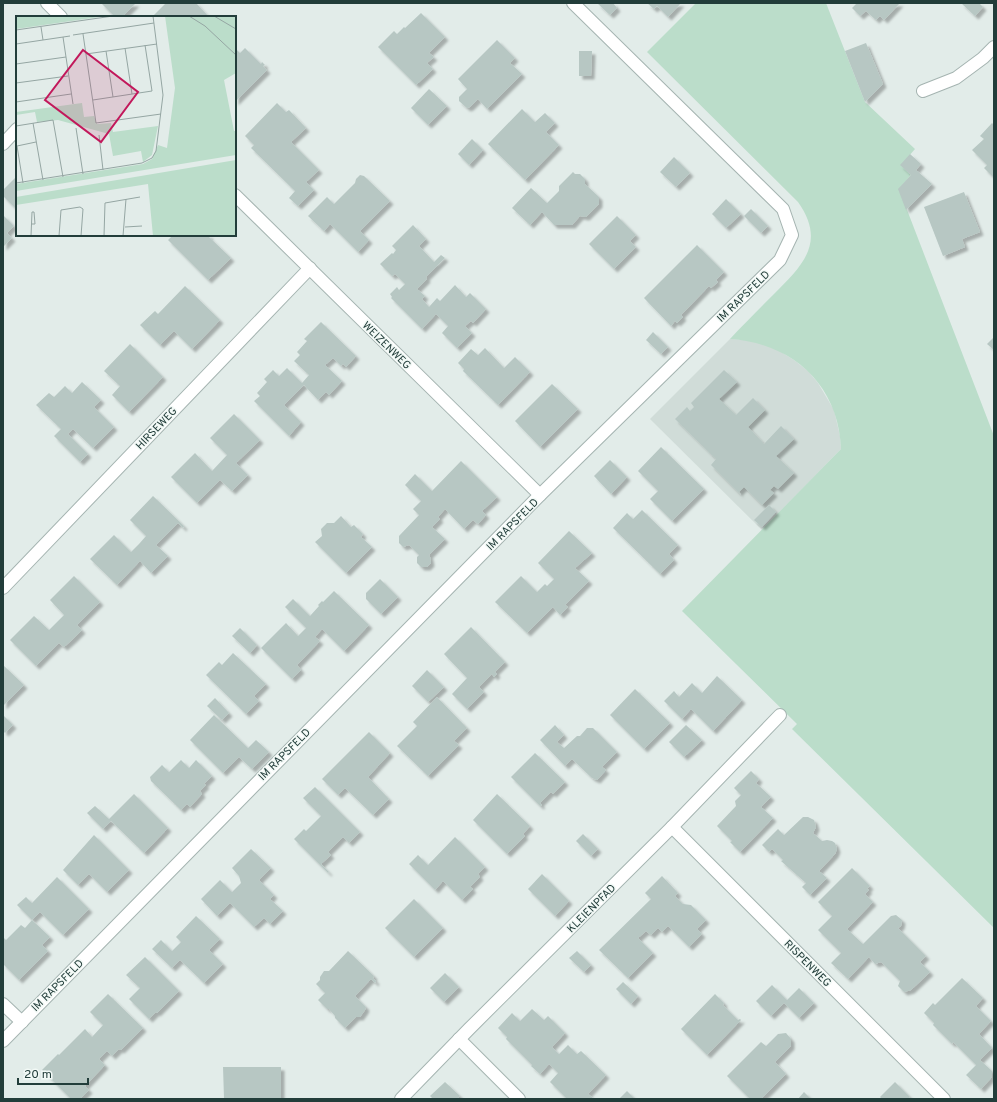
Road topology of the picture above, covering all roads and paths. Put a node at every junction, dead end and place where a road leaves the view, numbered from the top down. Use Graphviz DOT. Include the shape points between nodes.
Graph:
graph roads {
  1 [pos="47,3"];
  2 [pos="573,3"];
  3 [pos="60,16"];
  4 [pos="994,47"];
  5 [pos="923,91"];
  6 [pos="16,130"];
  7 [pos="3,144"];
  8 [pos="236,196"];
  9 [pos="310,268"];
  10 [pos="540,495"];
  11 [pos="3,588"];
  12 [pos="780,715"];
  13 [pos="672,827"];
  14 [pos="3,1004"];
  15 [pos="22,1022"];
  16 [pos="459,1039"];
  17 [pos="3,1041"];
  18 [pos="401,1099"];
  19 [pos="519,1099"];
  20 [pos="944,1099"];
  1 -- 3 [label="street"];
  2 -- 10 [label="street, IM RAPSFELD" via="783,209 792,235 780,260"];
  4 -- 5 [label="street" via="956,78"];
  6 -- 7 [label="street"];
  8 -- 9 [label="street, WEIZENWEG"];
  9 -- 10 [label="street, WEIZENWEG"];
  9 -- 11 [label="street, HIRSEWEG"];
  10 -- 15 [label="street, IM RAPSFELD"];
  12 -- 13 [label="street, KLEIENPFAD"];
  13 -- 16 [label="street, KLEIENPFAD"];
  13 -- 20 [label="street, RISPENWEG"];
  14 -- 15 [label="street"];
  15 -- 17 [label="street, IM RAPSFELD"];
  16 -- 18 [label="street, KLEIENPFAD"];
  16 -- 19 [label="street"];
}
